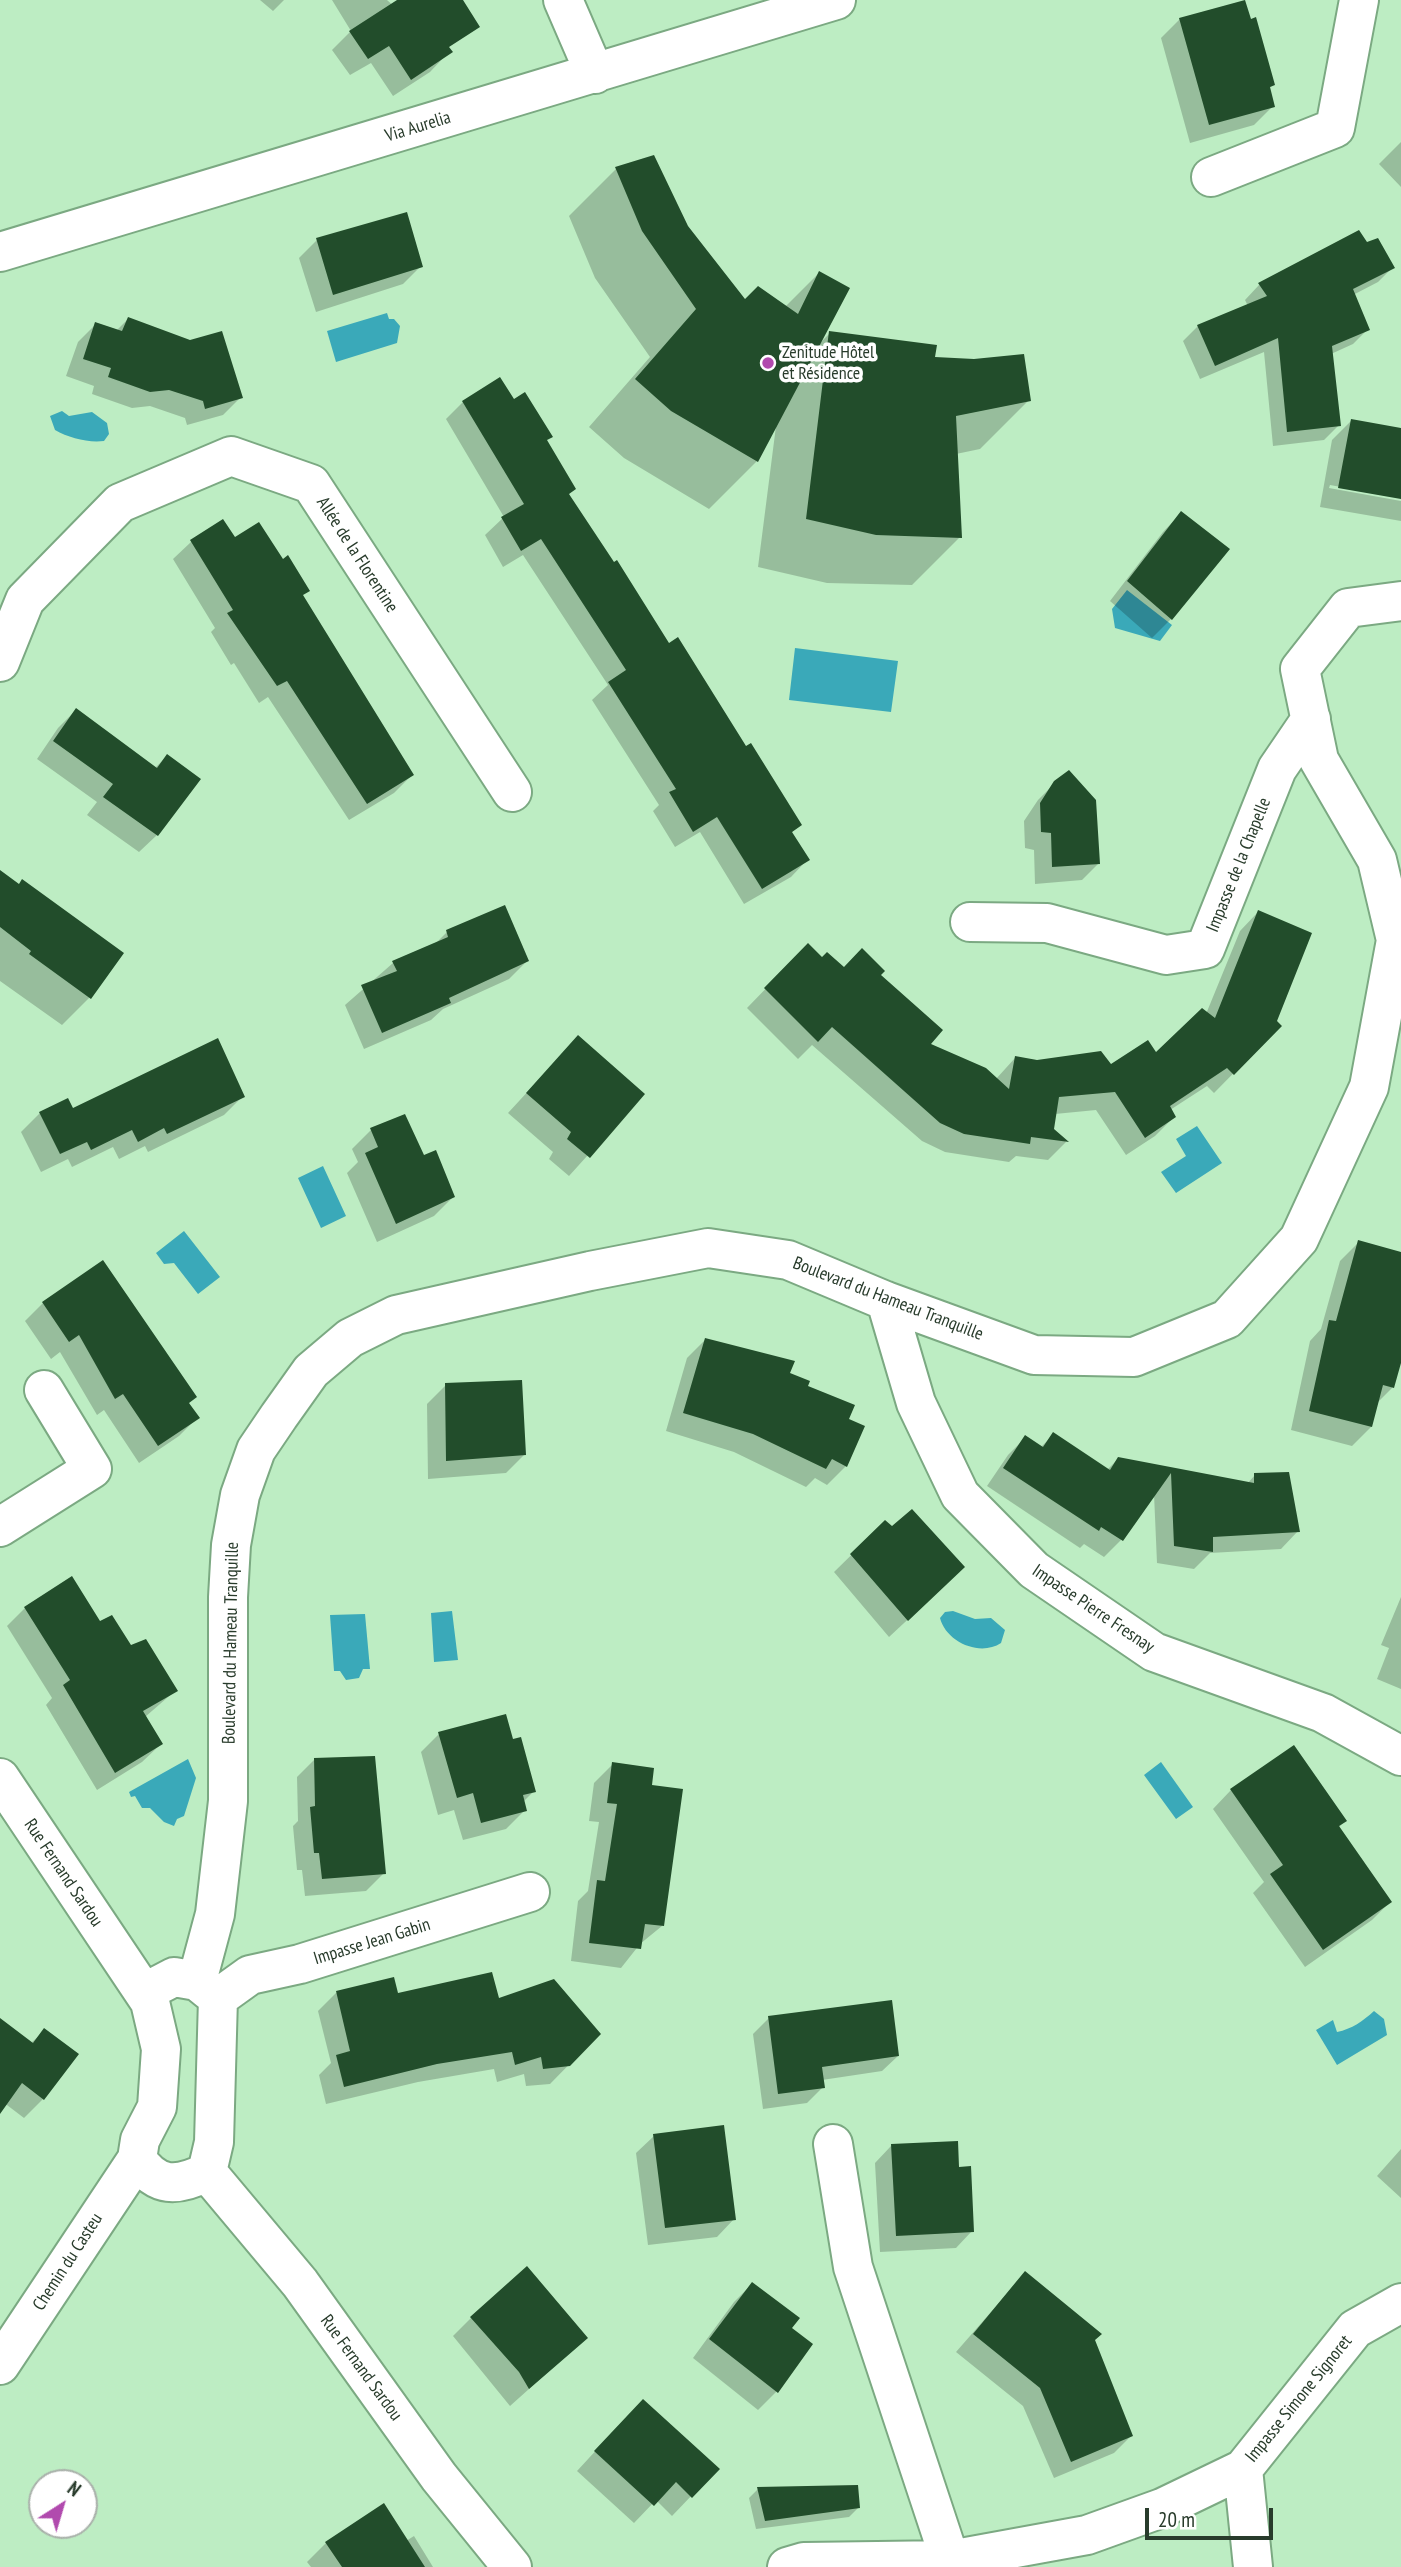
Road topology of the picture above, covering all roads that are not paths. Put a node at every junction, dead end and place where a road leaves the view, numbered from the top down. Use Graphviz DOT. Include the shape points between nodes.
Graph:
graph roads {
  1 [pos="564,0"];
  2 [pos="836,0"];
  3 [pos="1359,0"];
  4 [pos="595,74"];
  5 [pos="1211,177"];
  6 [pos="0,252"];
  7 [pos="1401,601"];
  8 [pos="0,663"];
  9 [pos="1311,719"];
  10 [pos="512,792"];
  11 [pos="970,922"];
  12 [pos="887,1301"];
  13 [pos="44,1390"];
  14 [pos="0,1527"];
  15 [pos="1401,1756"];
  16 [pos="0,1778"];
  17 [pos="530,1892"];
  18 [pos="208,1990"];
  19 [pos="150,2002"];
  20 [pos="832,2144"];
  21 [pos="137,2159"];
  22 [pos="207,2172"];
  23 [pos="1401,2303"];
  24 [pos="0,2365"];
  25 [pos="1243,2469"];
  26 [pos="950,2560"];
  27 [pos="512,2567"];
  28 [pos="787,2567"];
  29 [pos="1253,2567"];
  1 -- 4 [label="street"];
  2 -- 4 [label="street, Via Aurelia"];
  3 -- 5 [label="street" via="1335,128"];
  4 -- 6 [label="street, Via Aurelia"];
  7 -- 9 [label="street, Boulevard du Hameau Tranquille" via="1348,608 1300,669"];
  8 -- 10 [label="street, Allée de la Florentine" via="25,600 120,503 231,456 311,484"];
  9 -- 11 [label="street, Impasse de la Chapelle" via="1277,769 1205,949 1166,956 1047,923"];
  9 -- 12 [label="street, Boulevard du Hameau Tranquille" via="1319,760 1377,860 1395,940 1369,1087 1299,1239 1227,1319 1134,1357 1034,1354"];
  12 -- 15 [label="street, Impasse Pierre Fresnay" via="916,1404 960,1495 1034,1570 1154,1652 1323,1713"];
  12 -- 18 [label="street, Boulevard du Hameau Tranquille" via="788,1260 708,1248 396,1315 350,1338 311,1371 256,1450 240,1495 231,1545 228,1801"];
  13 -- 14 [label="street" via="92,1469"];
  16 -- 19 [label="street, Rue Fernand Sardou"];
  17 -- 18 [label="street, Impasse Jean Gabin"];
  18 -- 19 [label="street" via="174,1977 151,1989"];
  18 -- 22 [label="street, Boulevard du Hameau Tranquille" via="214,2142"];
  19 -- 21 [label="street, Chemin du Casteu" via="161,2049 157,2107 140,2140"];
  20 -- 26 [label="street" via="853,2267"];
  21 -- 22 [label="street" via="148,2174 168,2184"];
  21 -- 24 [label="street, Chemin du Casteu"];
  22 -- 27 [label="street, Rue Fernand Sardou" via="300,2283 439,2477"];
  23 -- 25 [label="street, Impasse Simone Signoret" via="1355,2329"];
  25 -- 26 [label="street, Impasse Simone Signoret" via="1162,2508 1087,2535"];
  25 -- 29 [label="street"];
  26 -- 28 [label="street, Impasse Simone Signoret" via="804,2562"];
}
